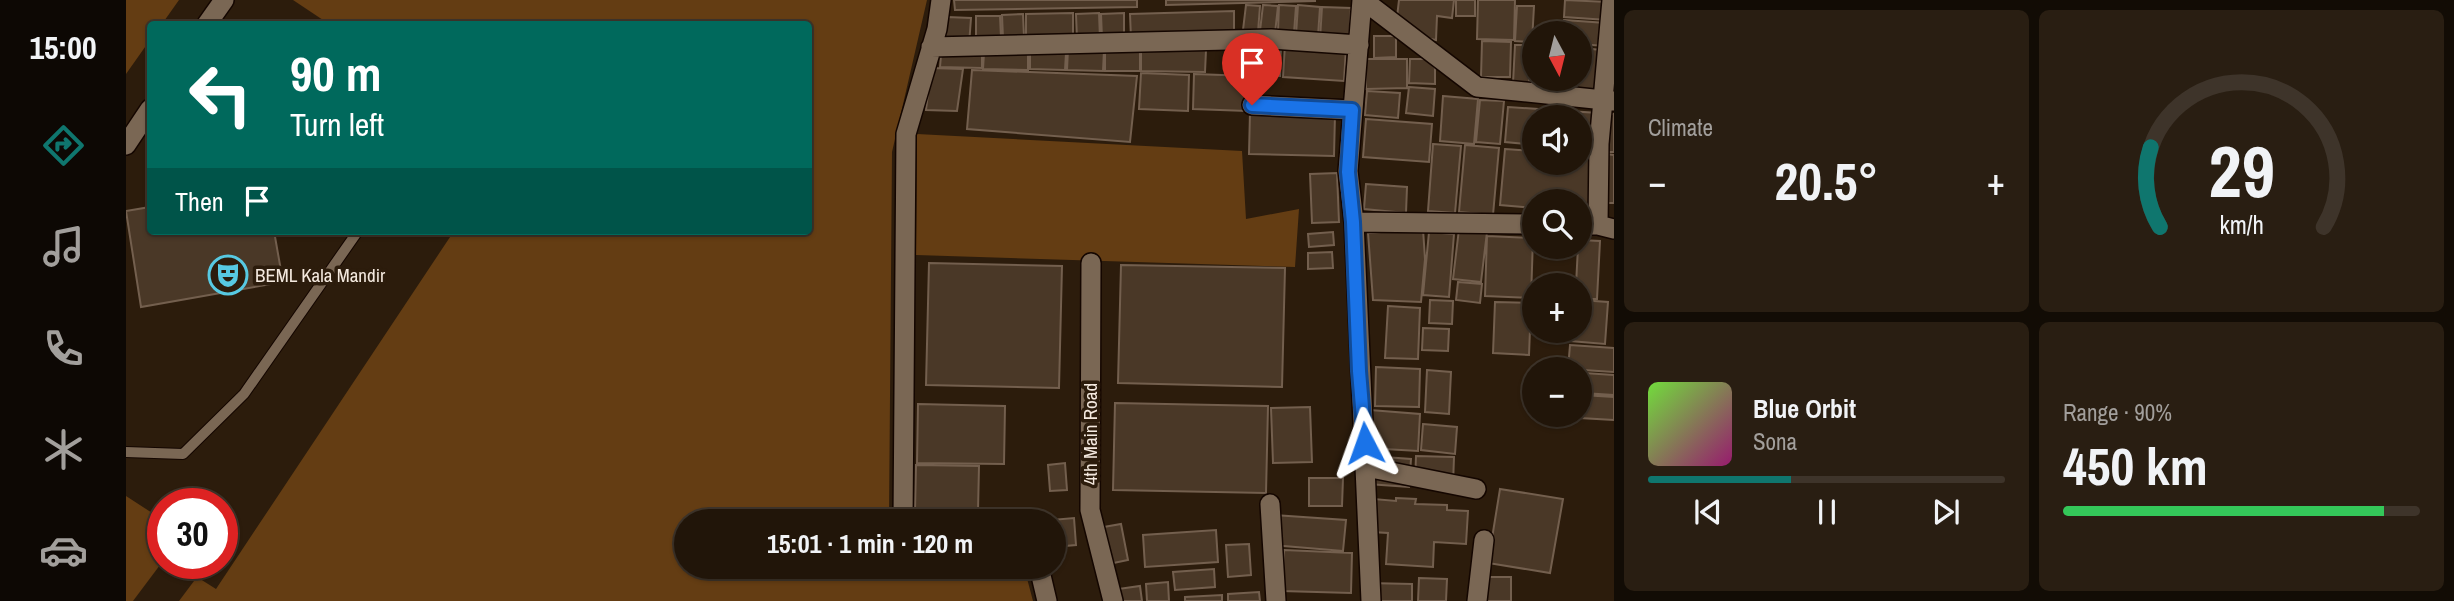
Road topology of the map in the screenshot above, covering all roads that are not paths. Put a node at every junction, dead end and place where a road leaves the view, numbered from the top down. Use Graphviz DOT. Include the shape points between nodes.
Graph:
graph roads {
  1 [pos="224,0"];
  2 [pos="941,0"];
  3 [pos="1363,0"];
  4 [pos="1612,0"];
  5 [pos="209,21"];
  6 [pos="1359,45"];
  7 [pos="931,47"];
  8 [pos="1608,100"];
  9 [pos="1252,105"];
  10 [pos="1352,110"];
  11 [pos="147,114"];
  12 [pos="126,145"];
  13 [pos="1353,222"];
  14 [pos="1522,224"];
  15 [pos="1598,226"];
  16 [pos="355,235"];
  17 [pos="1091,263"];
  18 [pos="126,452"];
  19 [pos="1366,467"];
  20 [pos="1476,489"];
  21 [pos="1270,504"];
  22 [pos="903,509"];
  23 [pos="1484,540"];
  24 [pos="1042,579"];
  25 [pos="1047,601"];
  26 [pos="1113,601"];
  27 [pos="1276,601"];
  28 [pos="1371,601"];
  29 [pos="1477,601"];
  1 -- 5 [label="street"];
  2 -- 7 [label="street"];
  3 -- 6 [label="street"];
  3 -- 8 [label="street" via="1477,87"];
  4 -- 8 [label="street"];
  6 -- 7 [label="street" via="1271,39"];
  6 -- 10 [label="street"];
  7 -- 22 [label="street" via="906,134"];
  8 -- 15 [label="street"];
  9 -- 10 [label="street"];
  10 -- 13 [label="street" via="1348,172"];
  11 -- 12 [label="street"];
  13 -- 14 [label="street"];
  13 -- 19 [label="street"];
  16 -- 18 [label="lane" via="244,394 183,454"];
  17 -- 26 [label="street, 4th Main Road" via="1090,510"];
  19 -- 20 [label="street"];
  19 -- 28 [label="street"];
  21 -- 27 [label="street"];
  23 -- 29 [label="street"];
  24 -- 25 [label="street"];
}
